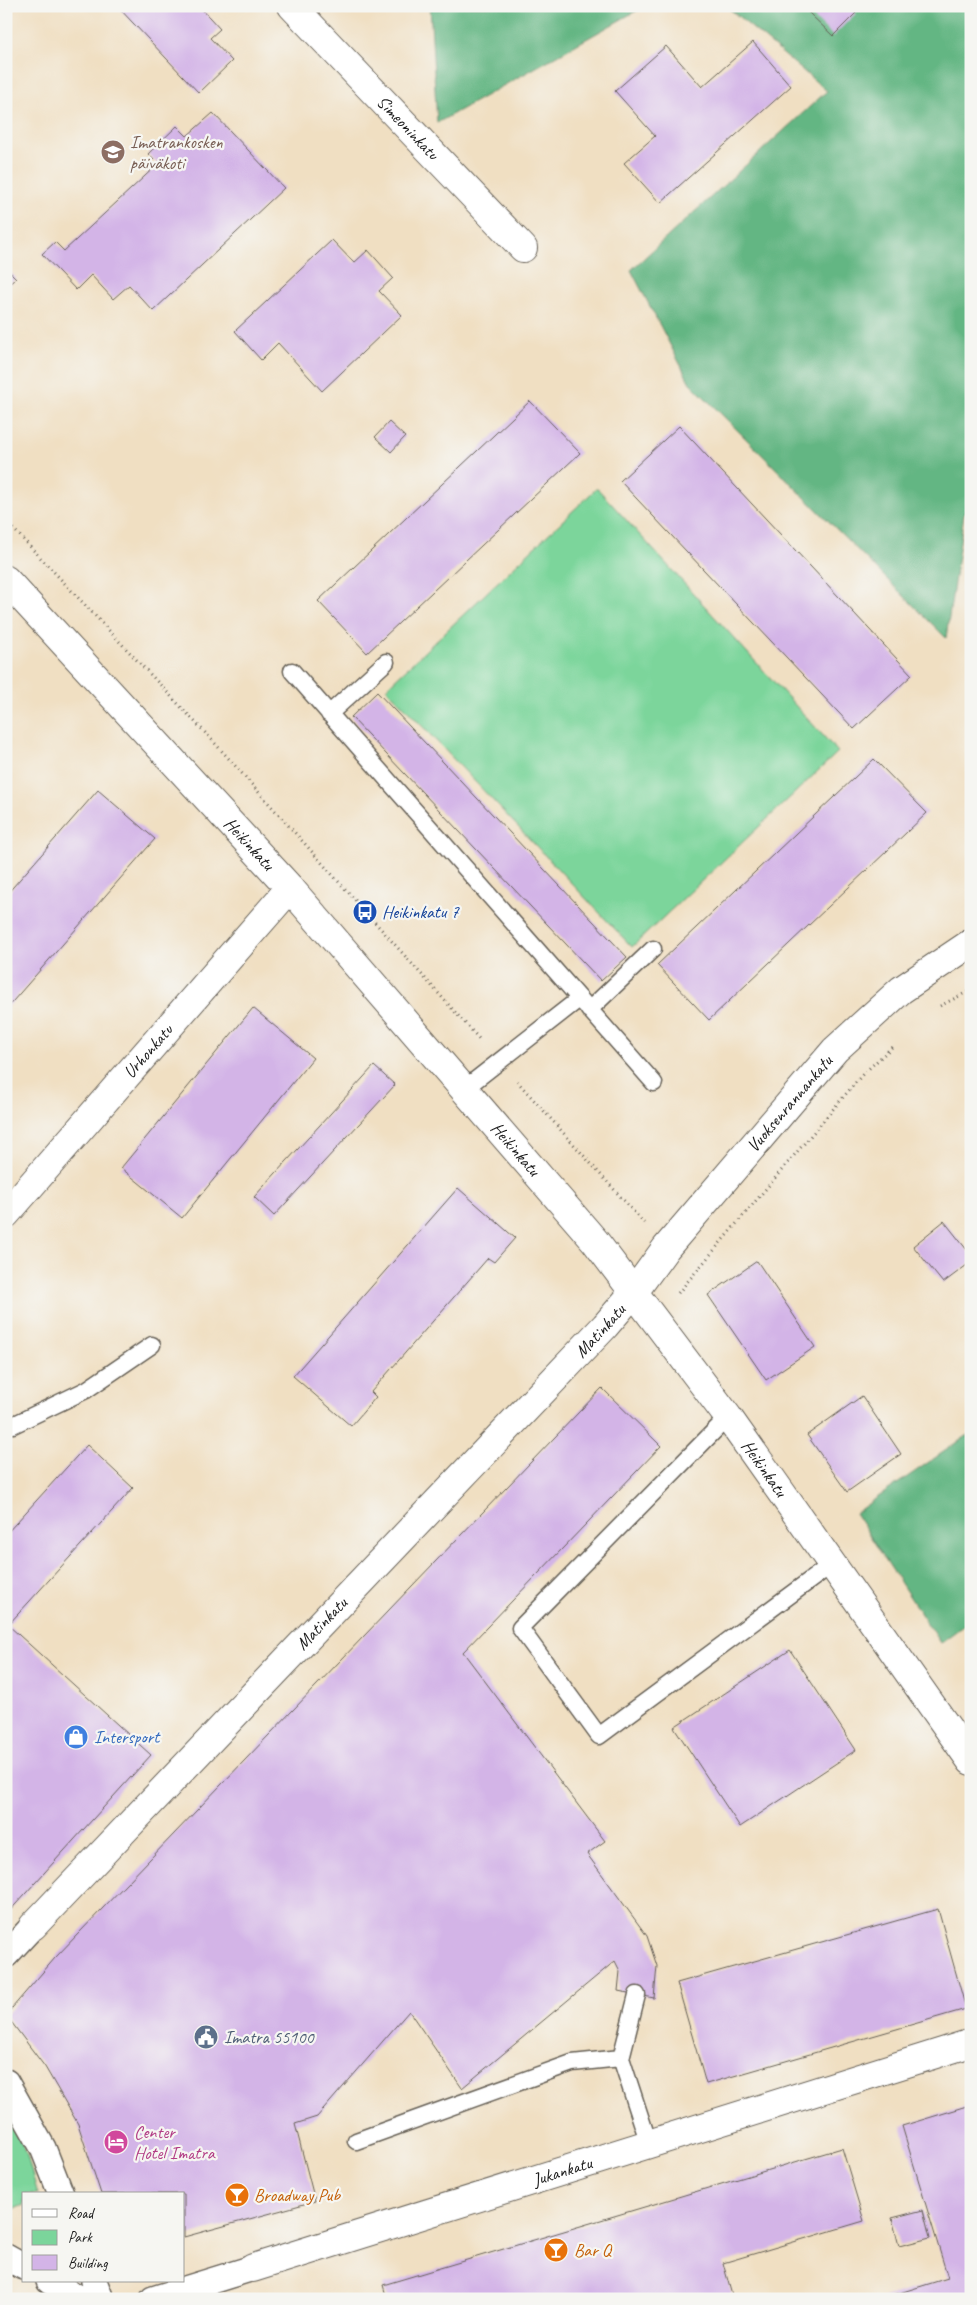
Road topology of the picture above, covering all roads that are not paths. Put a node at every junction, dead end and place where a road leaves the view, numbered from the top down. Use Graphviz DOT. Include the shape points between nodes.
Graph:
graph roads {
  1 [pos="292,6"];
  2 [pos="523,248"];
  3 [pos="6,580"];
  4 [pos="386,662"];
  5 [pos="292,671"];
  6 [pos="330,714"];
  7 [pos="290,888"];
  8 [pos="971,943"];
  9 [pos="653,948"];
  10 [pos="584,1004"];
  11 [pos="654,1084"];
  12 [pos="464,1089"];
  13 [pos="6,1214"];
  14 [pos="634,1292"];
  15 [pos="152,1345"];
  16 [pos="728,1417"];
  17 [pos="6,1424"];
  18 [pos="832,1564"];
  19 [pos="971,1761"];
  20 [pos="33,1926"];
  21 [pos="6,1955"];
  22 [pos="637,1995"];
  23 [pos="971,2043"];
  24 [pos="620,2058"];
  25 [pos="6,2082"];
  26 [pos="356,2142"];
  27 [pos="649,2144"];
  28 [pos="60,2192"];
  29 [pos="6,2257"];
  30 [pos="22,2266"];
  31 [pos="253,2268"];
  32 [pos="52,2282"];
  33 [pos="94,2282"];
  34 [pos="81,2299"];
  35 [pos="101,2299"];
  36 [pos="153,2299"];
  1 -- 2 [label="street, Simeoninkatu"];
  3 -- 7 [label="street, Heikinkatu"];
  4 -- 6 [label="lane"];
  5 -- 6 [label="lane"];
  6 -- 10 [label="lane"];
  7 -- 12 [label="street, Heikinkatu"];
  7 -- 13 [label="street, Urhonkatu"];
  8 -- 14 [label="street, Vuoksenrannankatu" via="901,990 835,1050 666,1248"];
  9 -- 10 [label="lane"];
  10 -- 11 [label="lane"];
  10 -- 12 [label="lane"];
  12 -- 14 [label="street, Heikinkatu" via="595,1241"];
  14 -- 16 [label="street, Heikinkatu"];
  14 -- 20 [label="street, Matinkatu" via="591,1341"];
  15 -- 17 [label="lane" via="86,1390 13,1425"];
  16 -- 18 [label="street, Heikinkatu"];
  16 -- 18 [label="lane" via="520,1628 598,1736"];
  18 -- 19 [label="street, Heikinkatu"];
  20 -- 21 [label="street, Matinkatu"];
  22 -- 24 [label="lane"];
  23 -- 27 [label="street, Jukankatu"];
  24 -- 26 [label="lane" via="572,2063"];
  24 -- 27 [label="lane"];
  25 -- 28 [label="street" via="43,2148"];
  27 -- 31 [label="street, Jukankatu"];
  29 -- 30 [label="street"];
  31 -- 36 [label="street, Jukankatu"];
  32 -- 34 [label="street"];
  33 -- 35 [label="street"];
}
